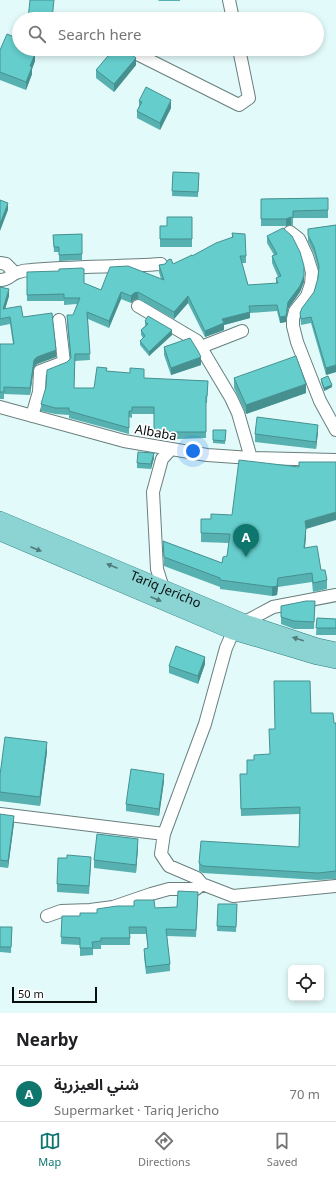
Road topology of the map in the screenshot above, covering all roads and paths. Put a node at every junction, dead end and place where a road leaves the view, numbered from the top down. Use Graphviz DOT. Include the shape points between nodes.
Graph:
graph roads {
  1 [pos="229,0"];
  2 [pos="232,12"];
  3 [pos="141,56"];
  4 [pos="240,56"];
  5 [pos="290,232"];
  6 [pos="0,263"];
  7 [pos="161,264"];
  8 [pos="15,273"];
  9 [pos="0,280"];
  10 [pos="138,306"];
  11 [pos="59,320"];
  12 [pos="242,331"];
  13 [pos="201,347"];
  14 [pos="0,407"];
  15 [pos="32,416"];
  16 [pos="336,430"];
  17 [pos="171,449"];
  18 [pos="251,458"];
  19 [pos="336,460"];
  20 [pos="0,519"];
  21 [pos="0,533"];
  22 [pos="163,588"];
  23 [pos="336,594"];
  24 [pos="245,622"];
  25 [pos="233,632"];
  26 [pos="336,650"];
  27 [pos="336,661"];
  28 [pos="0,814"];
  29 [pos="164,834"];
  30 [pos="202,884"];
  31 [pos="336,886"];
  32 [pos="47,916"];
  1 -- 2 [label="street"];
  3 -- 4 [label="street" via="239,105 249,98"];
  5 -- 16 [label="street" via="299,239 312,272 308,296 295,311 293,326 320,401"];
  6 -- 8 [label="street" via="6,264"];
  7 -- 8 [label="street" via="51,268"];
  8 -- 9 [label="street" via="6,280"];
  10 -- 13 [label="street" via="197,341"];
  11 -- 15 [label="street" via="64,362 40,371"];
  12 -- 13 [label="street"];
  13 -- 18 [label="street" via="231,398"];
  14 -- 15 [label="street, Albaba"];
  15 -- 17 [label="street, Albaba" via="124,441"];
  17 -- 18 [label="street, Albaba"];
  17 -- 22 [label="street" via="162,459 153,492 157,569"];
  18 -- 19 [label="street, Albaba"];
  22 -- 20 [label="main road, Tariq Jericho, one-way"];
  21 -- 25 [label="main road, Tariq Jericho, one-way"];
  22 -- 24 [label="main road, Tariq Jericho"];
  23 -- 24 [label="street" via="273,607"];
  24 -- 25 [label="street"];
  26 -- 24 [label="main road, Tariq Jericho, one-way"];
  25 -- 27 [label="main road, Tariq Jericho"];
  25 -- 29 [label="street" via="226,648 205,724"];
  28 -- 29 [label="street"];
  29 -- 30 [label="street" via="161,854 169,866 198,878"];
  30 -- 31 [label="street" via="233,896"];
  30 -- 32 [label="street" via="196,889 169,889 113,907 61,911"];
}
